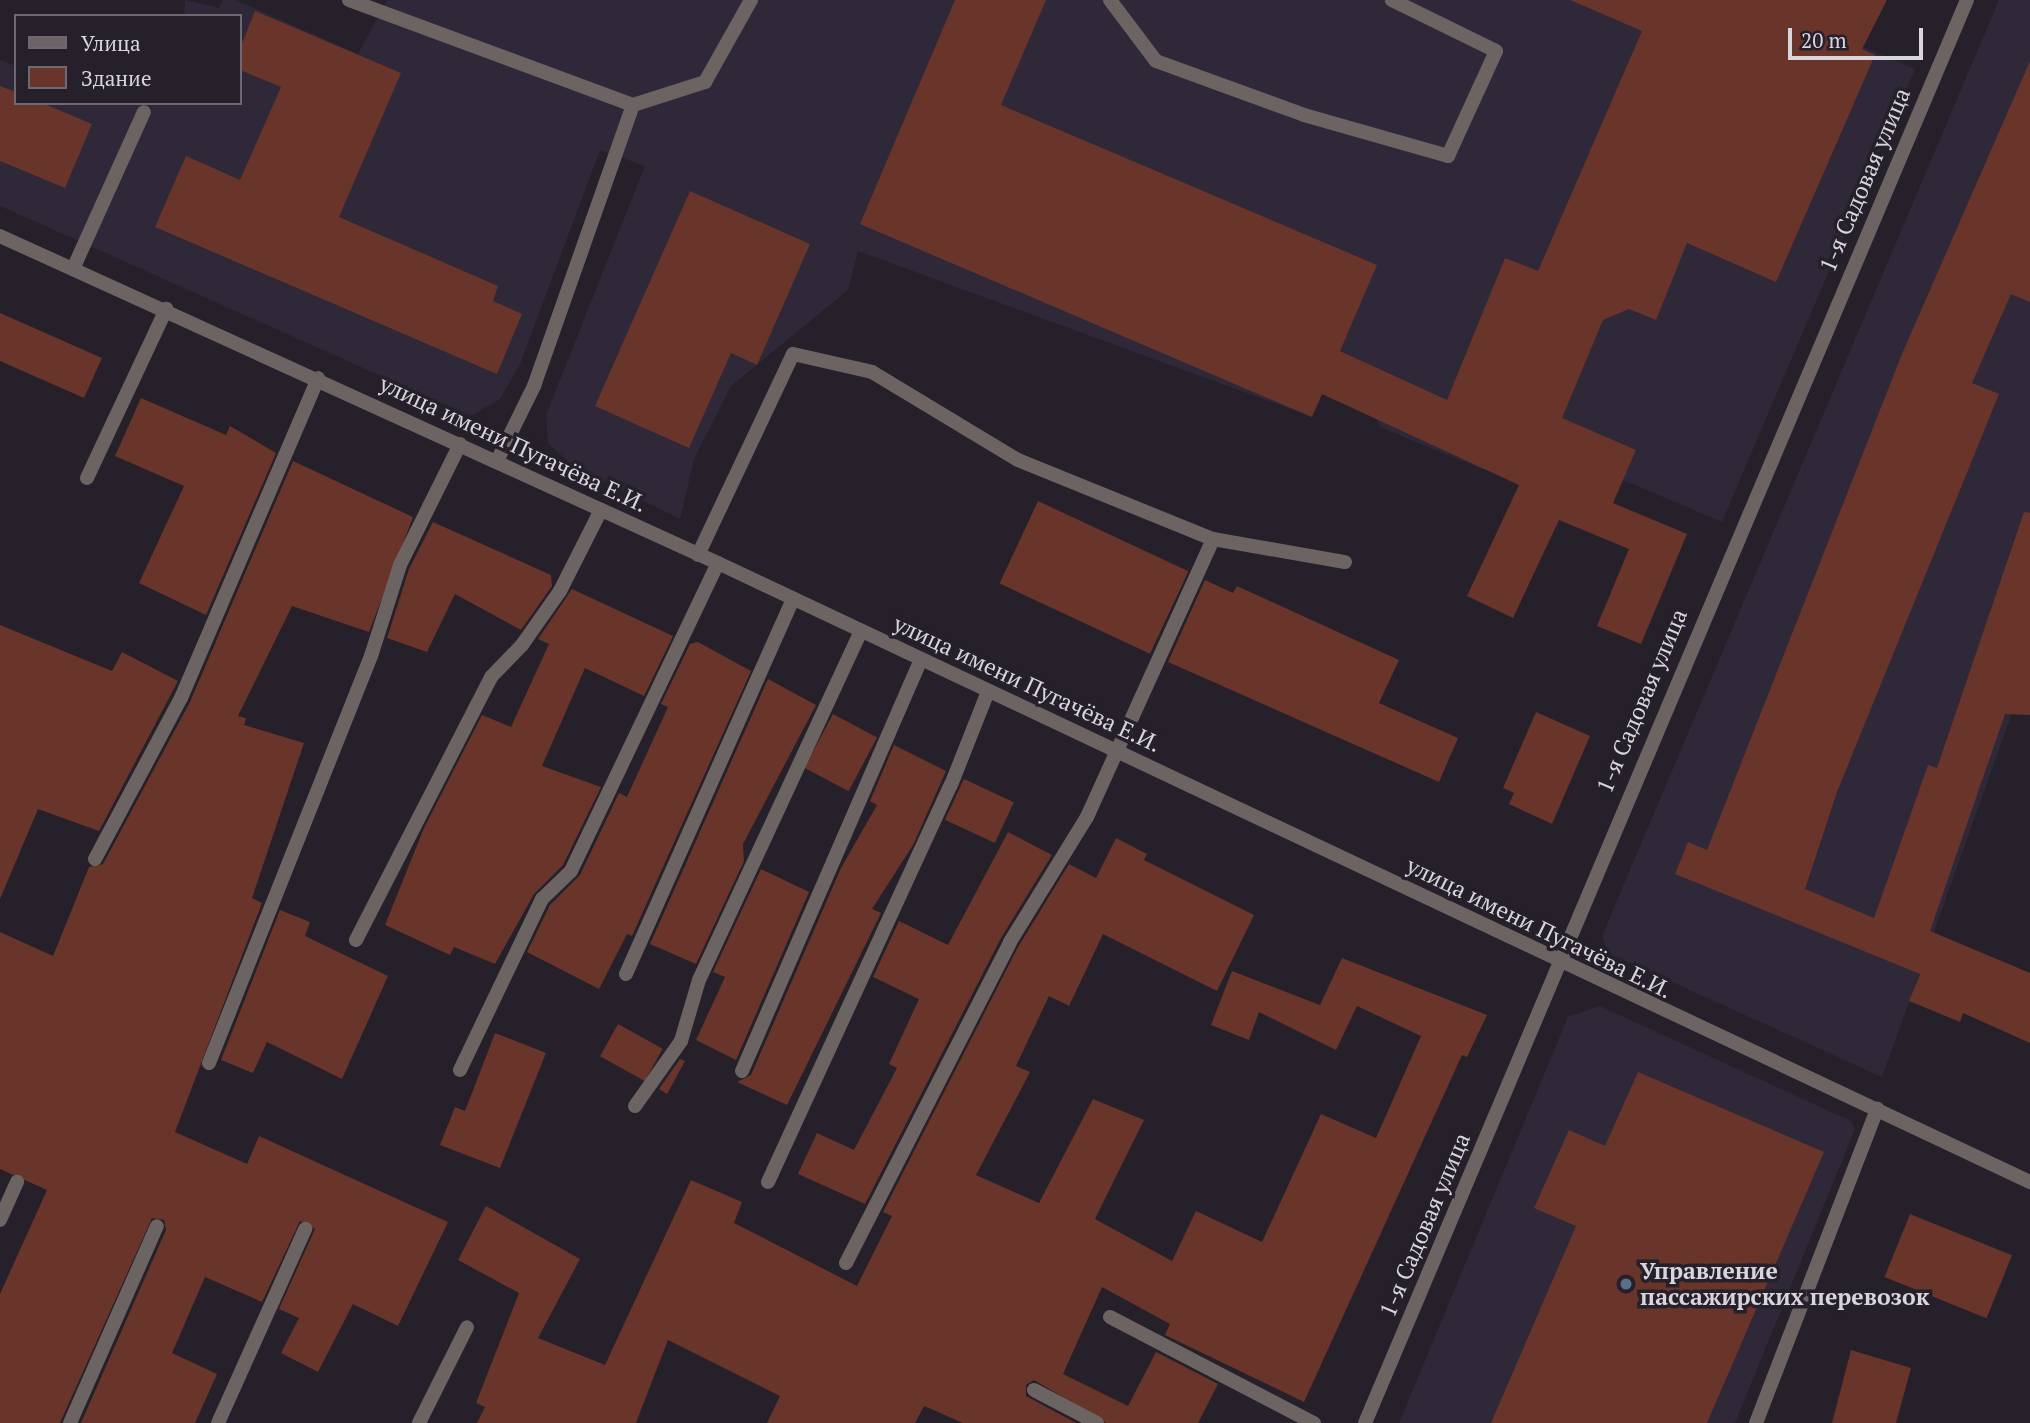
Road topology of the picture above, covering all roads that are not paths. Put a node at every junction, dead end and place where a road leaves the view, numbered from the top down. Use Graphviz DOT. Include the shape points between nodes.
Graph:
graph roads {
  1 [pos="349,0"];
  2 [pos="751,0"];
  3 [pos="1110,0"];
  4 [pos="1392,0"];
  5 [pos="1967,0"];
  6 [pos="633,105"];
  7 [pos="144,112"];
  8 [pos="0,236"];
  9 [pos="73,269"];
  10 [pos="166,309"];
  11 [pos="318,378"];
  12 [pos="460,444"];
  13 [pos="498,461"];
  14 [pos="87,478"];
  15 [pos="600,510"];
  16 [pos="1213,539"];
  17 [pos="698,555"];
  18 [pos="1345,562"];
  19 [pos="718,563"];
  20 [pos="793,600"];
  21 [pos="861,631"];
  22 [pos="921,660"];
  23 [pos="987,694"];
  24 [pos="1114,749"];
  25 [pos="95,859"];
  26 [pos="356,940"];
  27 [pos="1557,964"];
  28 [pos="626,974"];
  29 [pos="209,1063"];
  30 [pos="460,1070"];
  31 [pos="742,1071"];
  32 [pos="635,1106"];
  33 [pos="1877,1109"];
  34 [pos="17,1182"];
  35 [pos="768,1182"];
  36 [pos="2030,1182"];
  37 [pos="0,1220"];
  38 [pos="157,1226"];
  39 [pos="305,1229"];
  40 [pos="846,1263"];
  41 [pos="1110,1317"];
  42 [pos="467,1327"];
  43 [pos="1034,1390"];
  44 [pos="70,1423"];
  45 [pos="218,1423"];
  46 [pos="419,1423"];
  47 [pos="1097,1423"];
  48 [pos="1314,1423"];
  49 [pos="1365,1423"];
  50 [pos="1756,1423"];
  1 -- 6 [label="street"];
  2 -- 6 [label="street" via="705,82"];
  3 -- 4 [label="street" via="1156,61 1304,115 1448,156 1496,51"];
  5 -- 27 [label="street, 1-я Садовая улица"];
  6 -- 13 [label="street" via="534,386"];
  7 -- 9 [label="street"];
  8 -- 9 [label="street, улица имени Пугачёва Е.И."];
  9 -- 10 [label="street, улица имени Пугачёва Е.И."];
  10 -- 11 [label="street, улица имени Пугачёва Е.И."];
  10 -- 14 [label="street"];
  11 -- 12 [label="street, улица имени Пугачёва Е.И."];
  11 -- 25 [label="street" via="181,698"];
  12 -- 13 [label="street, улица имени Пугачёва Е.И."];
  12 -- 29 [label="street" via="400,565 371,656"];
  13 -- 15 [label="street, улица имени Пугачёва Е.И."];
  15 -- 17 [label="street, улица имени Пугачёва Е.И."];
  15 -- 26 [label="street" via="559,591 523,645 491,677"];
  16 -- 17 [label="street" via="1018,460 872,372 793,354"];
  16 -- 18 [label="street"];
  16 -- 24 [label="street"];
  17 -- 19 [label="street, улица имени Пугачёва Е.И."];
  19 -- 20 [label="street, улица имени Пугачёва Е.И."];
  19 -- 30 [label="street" via="571,871 542,898"];
  20 -- 21 [label="street, улица имени Пугачёва Е.И."];
  20 -- 28 [label="street"];
  21 -- 22 [label="street, улица имени Пугачёва Е.И."];
  21 -- 32 [label="street" via="699,980 681,1041"];
  22 -- 23 [label="street, улица имени Пугачёва Е.И."];
  22 -- 31 [label="street"];
  23 -- 24 [label="street, улица имени Пугачёва Е.И."];
  23 -- 35 [label="street" via="951,785"];
  24 -- 27 [label="street, улица имени Пугачёва Е.И."];
  24 -- 40 [label="street" via="1087,817 1010,942"];
  27 -- 33 [label="street, улица имени Пугачёва Е.И."];
  27 -- 49 [label="street, 1-я Садовая улица"];
  33 -- 36 [label="street, улица имени Пугачёва Е.И."];
  33 -- 50 [label="street"];
  34 -- 37 [label="street"];
  38 -- 44 [label="street"];
  39 -- 45 [label="street"];
  41 -- 48 [label="street"];
  42 -- 46 [label="street"];
  43 -- 47 [label="street"];
}
